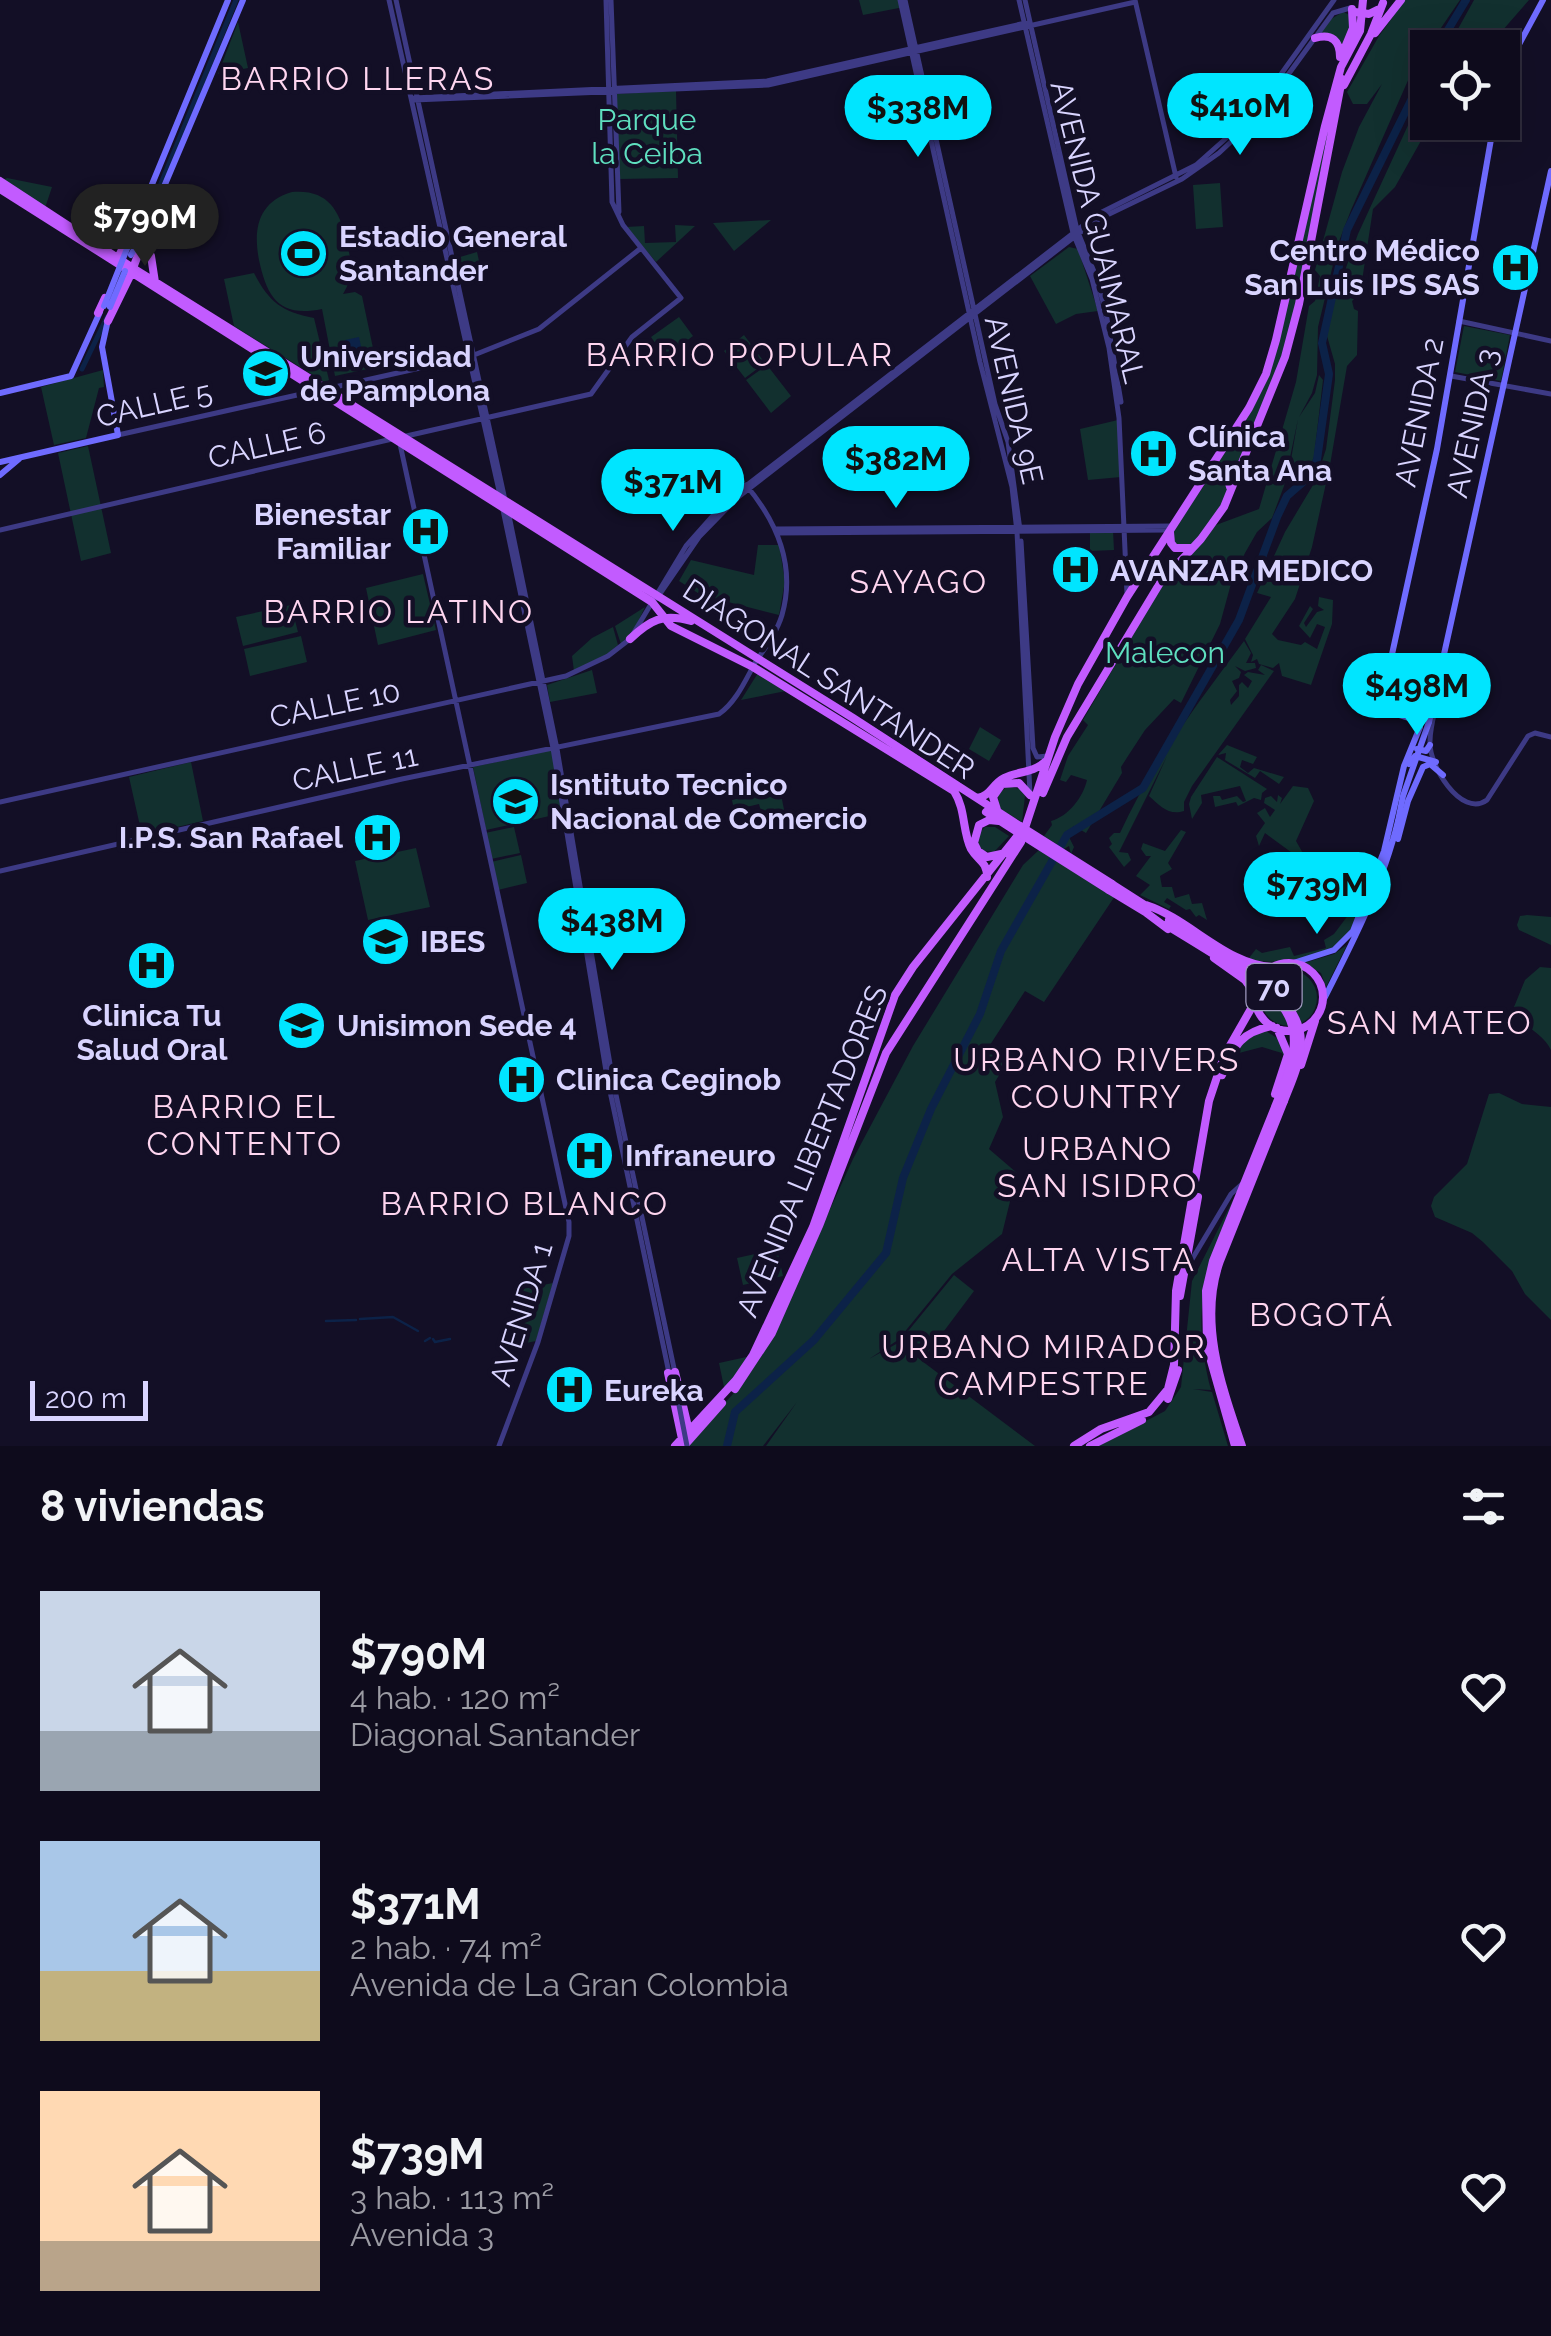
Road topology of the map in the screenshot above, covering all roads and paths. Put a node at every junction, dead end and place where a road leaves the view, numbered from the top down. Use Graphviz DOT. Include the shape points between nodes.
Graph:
graph roads {
  1 [pos="228,0"];
  2 [pos="244,0"];
  3 [pos="392,0"];
  4 [pos="608,0"];
  5 [pos="903,0"];
  6 [pos="1022,0"];
  7 [pos="1334,0"];
  8 [pos="1365,0"];
  9 [pos="1400,0"];
  10 [pos="1543,0"];
  11 [pos="1133,1"];
  12 [pos="1382,4"];
  13 [pos="1350,7"];
  14 [pos="1027,25"];
  15 [pos="1315,38"];
  16 [pos="1520,43"];
  17 [pos="1363,48"];
  18 [pos="914,50"];
  19 [pos="1340,59"];
  20 [pos="1337,80"];
  21 [pos="612,89"];
  22 [pos="415,98"];
  23 [pos="1338,103"];
  24 [pos="1491,140"];
  25 [pos="1551,172"];
  26 [pos="1176,177"];
  27 [pos="0,182"];
  28 [pos="0,189"];
  29 [pos="141,212"];
  30 [pos="153,214"];
  31 [pos="1075,234"];
  32 [pos="144,240"];
  33 [pos="641,248"];
  34 [pos="118,262"];
  35 [pos="132,271"];
  36 [pos="155,282"];
  37 [pos="1285,300"];
  38 [pos="1300,304"];
  39 [pos="104,309"];
  40 [pos="973,313"];
  41 [pos="108,322"];
  42 [pos="1460,322"];
  43 [pos="1514,332"];
  44 [pos="1551,341"];
  45 [pos="472,355"];
  46 [pos="1450,376"];
  47 [pos="1503,385"];
  48 [pos="323,390"];
  49 [pos="0,392"];
  50 [pos="1551,394"];
  51 [pos="486,418"];
  52 [pos="118,435"];
  53 [pos="399,437"];
  54 [pos="20,458"];
  55 [pos="0,462"];
  56 [pos="0,475"];
  57 [pos="1201,480"];
  58 [pos="748,487"];
  59 [pos="1230,491"];
  60 [pos="504,503"];
  61 [pos="1126,528"];
  62 [pos="1171,528"];
  63 [pos="0,530"];
  64 [pos="1018,530"];
  65 [pos="777,531"];
  66 [pos="1195,546"];
  67 [pos="1137,581"];
  68 [pos="1127,597"];
  69 [pos="654,599"];
  70 [pos="661,617"];
  71 [pos="700,623"];
  72 [pos="630,639"];
  73 [pos="757,660"];
  74 [pos="1092,661"];
  75 [pos="1106,672"];
  76 [pos="542,681"];
  77 [pos="1439,681"];
  78 [pos="454,700"];
  79 [pos="1418,721"];
  80 [pos="1418,733"];
  81 [pos="1551,737"];
  82 [pos="1430,745"];
  83 [pos="555,748"];
  84 [pos="1049,756"];
  85 [pos="1410,761"];
  86 [pos="1436,762"];
  87 [pos="469,768"];
  88 [pos="1029,771"];
  89 [pos="1419,773"];
  90 [pos="1442,774"];
  91 [pos="1400,785"];
  92 [pos="954,791"];
  93 [pos="1030,795"];
  94 [pos="972,797"];
  95 [pos="0,802"];
  96 [pos="998,813"];
  97 [pos="1030,817"];
  98 [pos="1004,824"];
  99 [pos="1019,829"];
  100 [pos="1009,851"];
  101 [pos="1389,853"];
  102 [pos="0,870"];
  103 [pos="986,879"];
  104 [pos="1145,908"];
  105 [pos="1290,964"];
  106 [pos="913,967"];
  107 [pos="1275,967"];
  108 [pos="932,981"];
  109 [pos="1256,997"];
  110 [pos="1323,1001"];
  111 [pos="1318,1016"];
  112 [pos="1243,1020"];
  113 [pos="1275,1027"];
  114 [pos="1254,1030"];
  115 [pos="878,1036"];
  116 [pos="892,1042"];
  117 [pos="1282,1101"];
  118 [pos="1271,1117"];
  119 [pos="1245,1182"];
  120 [pos="1186,1269"];
  121 [pos="672,1372"];
  122 [pos="689,1431"];
  123 [pos="1103,1434"];
  124 [pos="1088,1443"];
  125 [pos="682,1444"];
  126 [pos="499,1446"];
  127 [pos="1074,1446"];
  128 [pos="1238,1446"];
  1 -- 29 [label="main road"];
  2 -- 30 [label="main road"];
  3 -- 22 [label="street"];
  4 -- 21 [label="street"];
  5 -- 18 [label="street, AVENIDA 9E"];
  6 -- 14 [label="street, AVENIDA GUAIMARAL"];
  7 -- 26 [label="street" via="1251,116"];
  8 -- 20 [label="main road, AVENIDA LIBERTADORES" via="1360,31"];
  8 -- 23 [label="main road, AVENIDA LIBERTADORES" via="1366,22"];
  9 -- 17 [label="main road"];
  10 -- 16 [label="main road"];
  11 -- 14 [label="street"];
  11 -- 26 [label="street"];
  12 -- 13 [label="main road, bridge" via="1364,14"];
  12 -- 17 [label="main road"];
  13 -- 15 [label="street" via="1333,13"];
  13 -- 19 [label="main road" via="1353,28"];
  14 -- 18 [label="street"];
  14 -- 31 [label="street, AVENIDA GUAIMARAL"];
  15 -- 19 [label="main road" via="1334,38"];
  15 -- 31 [label="street" via="1218,154"];
  17 -- 23 [label="main road"];
  18 -- 21 [label="street" via="768,85"];
  18 -- 40 [label="street, AVENIDA 9E"];
  19 -- 20 [label="main road"];
  20 -- 37 [label="main road, AVENIDA LIBERTADORES"];
  21 -- 22 [label="street"];
  21 -- 33 [label="street" via="612,202"];
  22 -- 45 [label="street"];
  23 -- 38 [label="main road, AVENIDA LIBERTADORES"];
  24 -- 42 [label="main road, AVENIDA 2"];
  25 -- 43 [label="main road, AVENIDA 3"];
  26 -- 31 [label="street" via="1098,214"];
  27 -- 34 [label="main road, DIAGONAL SANTANDER / 70"];
  28 -- 34 [label="main road, DIAGONAL SANTANDER / 70"];
  29 -- 34 [label="main road"];
  29 -- 39 [label="main road, bridge"];
  30 -- 32 [label="main road"];
  30 -- 39 [label="main road, bridge"];
  31 -- 40 [label="street, CALLE 10"];
  31 -- 61 [label="street, AVENIDA GUAIMARAL" via="1110,348"];
  32 -- 35 [label="main road"];
  32 -- 36 [label="main road"];
  33 -- 45 [label="street, CALLE 5" via="539,329"];
  33 -- 51 [label="street, CALLE 6" via="681,298 632,337 591,394"];
  34 -- 35 [label="main road, DIAGONAL SANTANDER / 70"];
  34 -- 39 [label="main road"];
  35 -- 36 [label="main road, DIAGONAL SANTANDER / 70"];
  35 -- 41 [label="main road"];
  35 -- 48 [label="main road, DIAGONAL SANTANDER / 70"];
  36 -- 48 [label="main road, DIAGONAL SANTANDER / 70"];
  37 -- 38 [label="main road" via="1292,308"];
  37 -- 57 [label="main road, AVENIDA LIBERTADORES" via="1262,382"];
  38 -- 59 [label="main road, AVENIDA LIBERTADORES" via="1276,384"];
  39 -- 41 [label="main road"];
  39 -- 49 [label="main road" via="71,376"];
  40 -- 58 [label="street, CALLE 10"];
  40 -- 64 [label="street, AVENIDA 9E"];
  41 -- 52 [label="main road" via="102,341"];
  42 -- 43 [label="street"];
  42 -- 46 [label="main road, AVENIDA 2"];
  43 -- 44 [label="street"];
  43 -- 47 [label="main road, AVENIDA 3"];
  45 -- 48 [label="street, CALLE 5"];
  45 -- 51 [label="street"];
  46 -- 47 [label="street"];
  46 -- 79 [label="main road, AVENIDA 2" via="1380,709"];
  47 -- 50 [label="street"];
  47 -- 77 [label="main road, AVENIDA 3"];
  48 -- 52 [label="street, CALLE 5"];
  48 -- 53 [label="main road, DIAGONAL SANTANDER / 70"];
  51 -- 53 [label="street, CALLE 6"];
  51 -- 60 [label="street"];
  52 -- 54 [label="main road, CALLE 5"];
  53 -- 60 [label="main road, DIAGONAL SANTANDER / 70"];
  53 -- 63 [label="street, CALLE 6"];
  53 -- 78 [label="street, AVENIDA 1"];
  54 -- 55 [label="main road, CALLE 5"];
  54 -- 56 [label="main road"];
  57 -- 59 [label="main road" via="1223,474"];
  57 -- 62 [label="main road, AVENIDA LIBERTADORES"];
  58 -- 65 [label="street"];
  58 -- 69 [label="street, CALLE 10" via="704,530"];
  59 -- 66 [label="main road, AVENIDA LIBERTADORES"];
  60 -- 69 [label="main road, DIAGONAL SANTANDER / 70"];
  60 -- 76 [label="street"];
  61 -- 62 [label="street"];
  61 -- 64 [label="street"];
  61 -- 67 [label="street, AVENIDA GUAIMARAL" via="1129,573"];
  61 -- 68 [label="street, AVENIDA GUAIMARAL"];
  62 -- 66 [label="main road" via="1175,548"];
  62 -- 67 [label="main road, AVENIDA LIBERTADORES"];
  64 -- 65 [label="street"];
  64 -- 84 [label="street, AVENIDA 9E" via="1033,748 1040,758"];
  64 -- 88 [label="street, AVENIDA 9E"];
  65 -- 73 [label="street" via="785,554 782,616"];
  66 -- 75 [label="main road, AVENIDA LIBERTADORES" via="1160,583"];
  67 -- 68 [label="main road, AVENIDA LIBERTADORES"];
  68 -- 74 [label="main road, AVENIDA LIBERTADORES"];
  69 -- 70 [label="main road, DIAGONAL SANTANDER"];
  69 -- 71 [label="main road, DIAGONAL SANTANDER / 70"];
  69 -- 72 [label="street, CALLE 10"];
  70 -- 71 [label="main road"];
  70 -- 72 [label="main road"];
  70 -- 73 [label="main road, DIAGONAL SANTANDER / 70" via="712,646"];
  71 -- 73 [label="main road, DIAGONAL SANTANDER / 70"];
  72 -- 76 [label="street, CALLE 10" via="593,665"];
  73 -- 83 [label="street, CALLE 11" via="720,714"];
  73 -- 92 [label="main road, DIAGONAL SANTANDER / 70"];
  73 -- 94 [label="main road, DIAGONAL SANTANDER / 70" via="802,682"];
  74 -- 75 [label="main road" via="1101,661"];
  74 -- 84 [label="main road, AVENIDA LIBERTADORES"];
  75 -- 108 [label="main road, AVENIDA LIBERTADORES" via="1066,737 1011,860"];
  76 -- 78 [label="street, CALLE 10"];
  76 -- 83 [label="street"];
  77 -- 79 [label="main road, AVENIDA 3"];
  77 -- 82 [label="street"];
  77 -- 101 [label="main road, AVENIDA 3, bridge"];
  78 -- 87 [label="street, AVENIDA 1"];
  78 -- 95 [label="street, CALLE 10"];
  79 -- 80 [label="main road, AVENIDA 3"];
  80 -- 82 [label="main road" via="1417,749"];
  80 -- 91 [label="main road, AVENIDA 3"];
  81 -- 90 [label="street" via="1528,736 1479,805 1460,800"];
  82 -- 86 [label="street"];
  83 -- 87 [label="street, CALLE 11"];
  83 -- 121 [label="street" via="607,1076"];
  84 -- 88 [label="main road"];
  84 -- 97 [label="main road, AVENIDA LIBERTADORES"];
  85 -- 86 [label="main road" via="1415,756"];
  85 -- 89 [label="main road" via="1419,762"];
  85 -- 91 [label="main road"];
  86 -- 90 [label="street"];
  87 -- 102 [label="street, CALLE 11"];
  87 -- 126 [label="street, AVENIDA 1" via="569,1222"];
  88 -- 93 [label="street, AVENIDA 9E"];
  88 -- 94 [label="main road" via="1000,780 983,798"];
  89 -- 90 [label="main road" via="1430,764"];
  89 -- 101 [label="main road"];
  91 -- 105 [label="main road, AVENIDA 3" via="1384,851 1349,937 1330,952"];
  92 -- 98 [label="main road, DIAGONAL SANTANDER / 70"];
  92 -- 103 [label="main road"];
  93 -- 96 [label="main road" via="1020,783 1002,785 993,798"];
  93 -- 97 [label="street, AVENIDA 9E"];
  94 -- 96 [label="main road, DIAGONAL SANTANDER / 70"];
  96 -- 99 [label="main road, DIAGONAL SANTANDER / 70"];
  97 -- 100 [label="main road, AVENIDA LIBERTADORES"];
  98 -- 99 [label="main road, DIAGONAL SANTANDER / 70"];
  98 -- 100 [label="main road" via="983,821 974,843 989,857"];
  99 -- 104 [label="main road, DIAGONAL SANTANDER / 70, bridge"];
  100 -- 103 [label="main road, AVENIDA LIBERTADORES"];
  101 -- 110 [label="main road, AVENIDA 3"];
  103 -- 106 [label="main road, AVENIDA LIBERTADORES"];
  104 -- 107 [label="main road" via="1177,919 1252,965"];
  104 -- 109 [label="main road" via="1240,976"];
  104 -- 117 [label="main road, DIAGONAL SANTANDER / 70, bridge" via="1271,985 1291,1006 1300,1048"];
  105 -- 107 [label="main road"];
  105 -- 110 [label="main road" via="1315,975"];
  106 -- 108 [label="main road" via="916,983"];
  106 -- 115 [label="main road, AVENIDA LIBERTADORES"];
  107 -- 109 [label="main road" via="1262,978"];
  108 -- 116 [label="main road, AVENIDA LIBERTADORES"];
  109 -- 112 [label="main road"];
  109 -- 113 [label="main road" via="1261,1015"];
  110 -- 111 [label="main road"];
  111 -- 113 [label="main road" via="1300,1029"];
  111 -- 117 [label="main road" via="1289,1098"];
  112 -- 114 [label="main road"];
  112 -- 123 [label="main road" via="1209,1101 1176,1290 1171,1381 1148,1412"];
  113 -- 114 [label="main road"];
  113 -- 118 [label="main road" via="1288,1054"];
  114 -- 120 [label="main road" via="1236,1046 1218,1088"];
  115 -- 116 [label="main road" via="887,1030"];
  115 -- 122 [label="main road, AVENIDA LIBERTADORES" via="830,1182 761,1340 736,1380"];
  116 -- 125 [label="main road, AVENIDA LIBERTADORES" via="764,1349"];
  117 -- 118 [label="main road, 70"];
  117 -- 128 [label="main road, 70" via="1213,1288 1214,1347"];
  118 -- 119 [label="main road, 70"];
  119 -- 120 [label="street"];
  119 -- 128 [label="main road, 70" via="1211,1266 1205,1310 1210,1360"];
  120 -- 123 [label="main road" via="1175,1387 1153,1414"];
  121 -- 122 [label="main road"];
  121 -- 125 [label="main road"];
  121 -- 125 [label="street, bridge"];
  122 -- 125 [label="main road, AVENIDA LIBERTADORES"];
  123 -- 124 [label="main road"];
  124 -- 127 [label="main road"];
}
